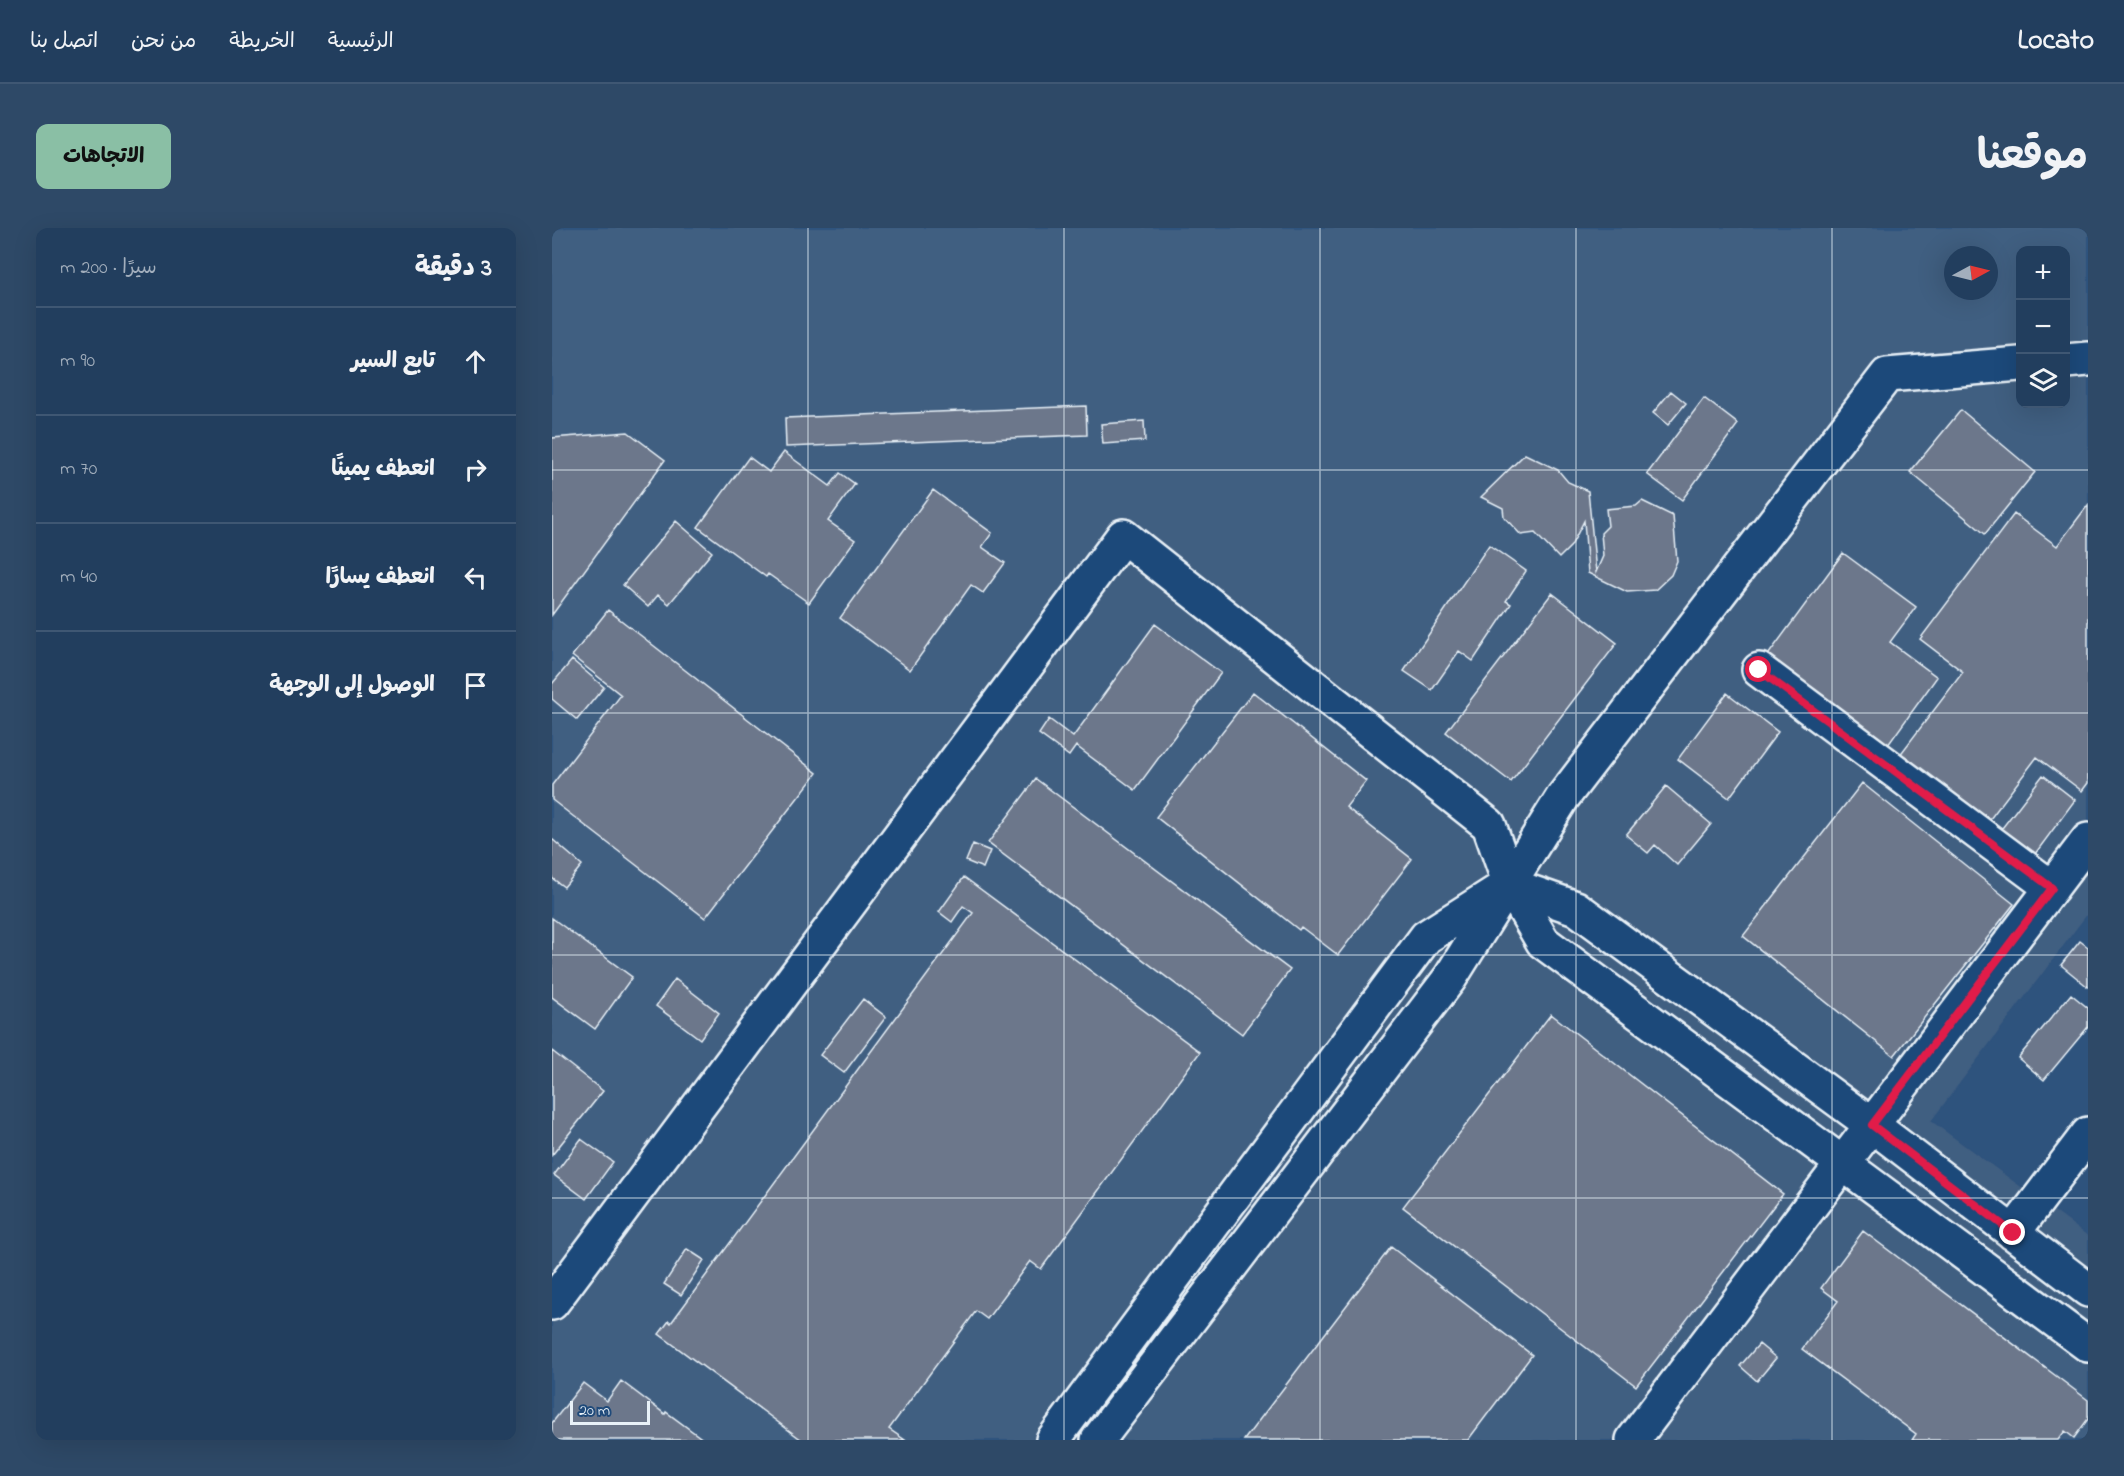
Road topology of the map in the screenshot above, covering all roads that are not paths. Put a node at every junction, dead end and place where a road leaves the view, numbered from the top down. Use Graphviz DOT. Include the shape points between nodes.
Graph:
graph roads {
  1 [pos="2088,359"];
  2 [pos="2070,361"];
  3 [pos="2016,364"];
  4 [pos="1759,670"];
  5 [pos="2088,840"];
  6 [pos="1509,885"];
  7 [pos="2052,888"];
  8 [pos="1872,1125"];
  9 [pos="2088,1134"];
  10 [pos="1843,1163"];
  11 [pos="2013,1233"];
  12 [pos="2088,1290"];
  13 [pos="552,1303"];
  14 [pos="2088,1346"];
  15 [pos="1053,1440"];
  16 [pos="1098,1440"];
  17 [pos="1633,1440"];
  1 -- 2 [label="street"];
  3 -- 6 [label="street" via="1887,375 1563,797"];
  4 -- 7 [label="street"];
  5 -- 7 [label="street"];
  6 -- 8 [label="street" via="1576,908"];
  6 -- 10 [label="street" via="1543,942"];
  6 -- 13 [label="street" via="1489,825 1123,536"];
  6 -- 15 [label="street" via="1426,937"];
  6 -- 16 [label="street" via="1450,978"];
  7 -- 8 [label="street"];
  8 -- 10 [label="street"];
  8 -- 11 [label="street"];
  9 -- 11 [label="street"];
  10 -- 14 [label="street"];
  10 -- 17 [label="street"];
  11 -- 12 [label="street"];
}
